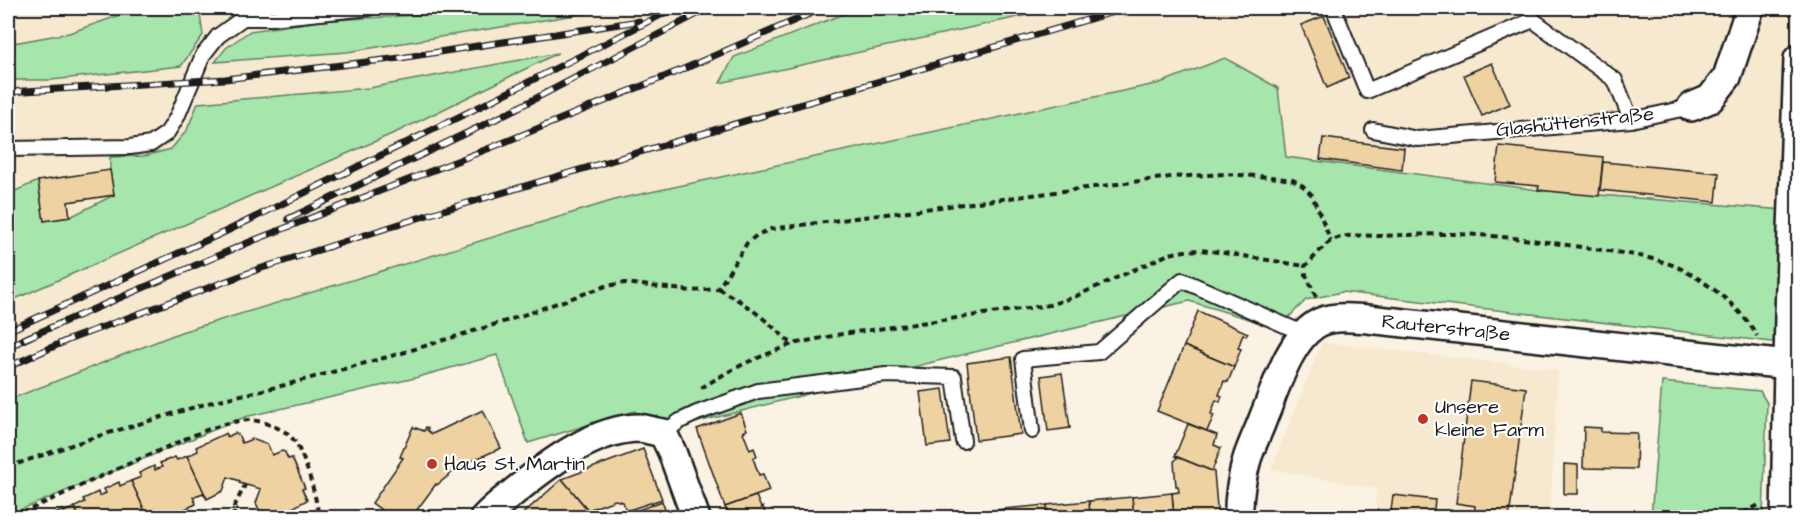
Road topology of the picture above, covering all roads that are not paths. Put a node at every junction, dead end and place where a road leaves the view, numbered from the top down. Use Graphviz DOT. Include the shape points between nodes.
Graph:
graph roads {
  1 [pos="369,8"];
  2 [pos="1750,8"];
  3 [pos="1335,12"];
  4 [pos="248,13"];
  5 [pos="1798,59"];
  6 [pos="1692,106"];
  7 [pos="1631,120"];
  8 [pos="1373,130"];
  9 [pos="8,149"];
  10 [pos="1796,188"];
  11 [pos="1315,327"];
  12 [pos="1779,364"];
  13 [pos="1032,431"];
  14 [pos="663,433"];
  15 [pos="963,441"];
  16 [pos="484,518"];
  17 [pos="696,518"];
  18 [pos="1239,518"];
  19 [pos="1785,518"];
  1 -- 4 [label="lane" via="271,18"];
  2 -- 6 [label="street, Glashüttenstraße" via="1727,77 1710,99"];
  3 -- 7 [label="lane" via="1367,91 1533,20 1616,80"];
  4 -- 9 [label="lane" via="218,36 203,55 177,117 167,133 151,144"];
  5 -- 10 [label="street"];
  6 -- 7 [label="lane, Glashüttenstraße"];
  7 -- 8 [label="lane, Glashüttenstraße" via="1418,139"];
  10 -- 12 [label="street"];
  11 -- 12 [label="street, Rauterstraße" via="1345,318 1368,319"];
  11 -- 13 [label="lane" via="1182,280 1099,352 1023,359"];
  11 -- 18 [label="street" via="1293,350 1283,369 1248,458"];
  12 -- 19 [label="street"];
  14 -- 15 [label="lane" via="697,413 758,391 886,375 954,377"];
  14 -- 16 [label="street" via="641,428 623,430 573,449 550,462"];
  14 -- 17 [label="street"];
}
